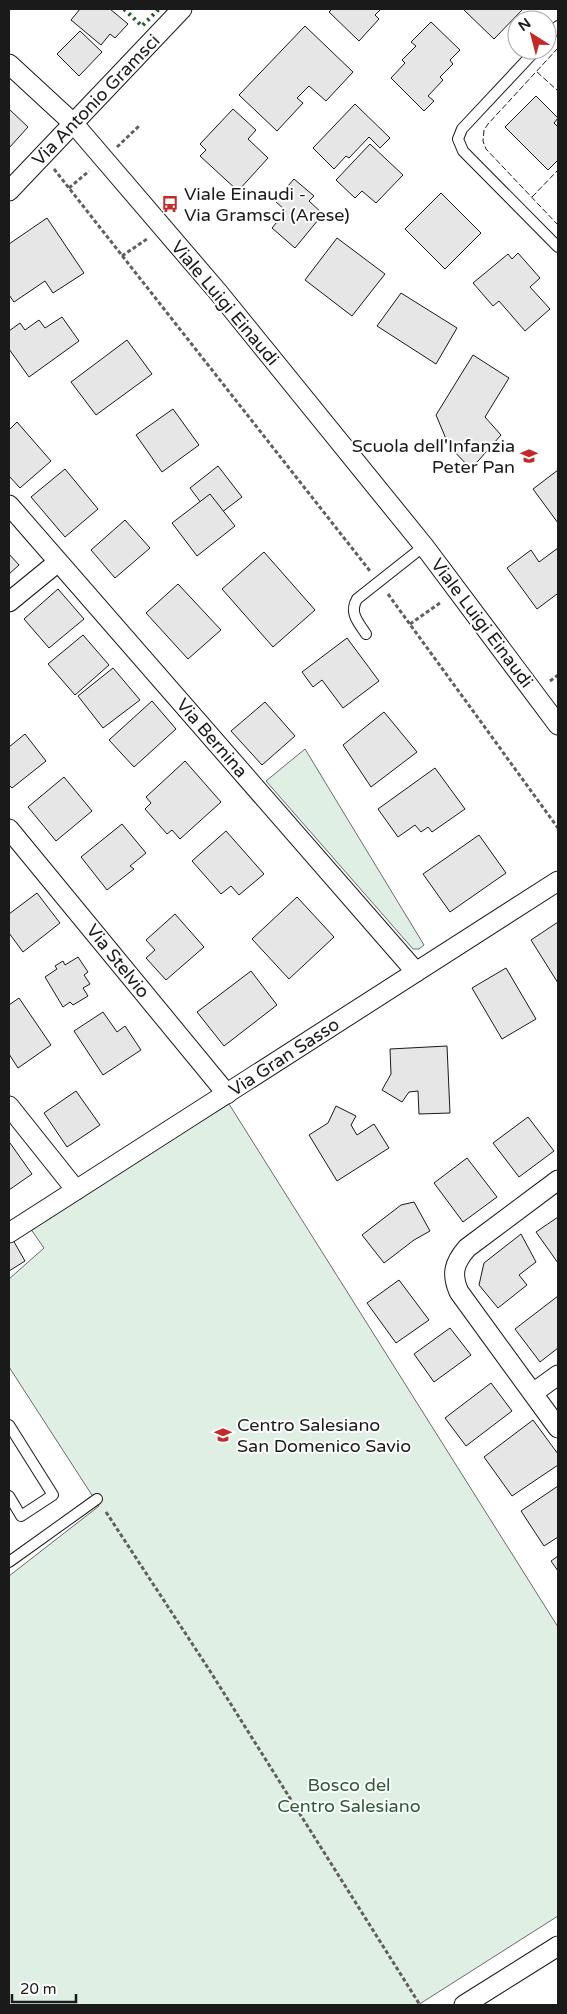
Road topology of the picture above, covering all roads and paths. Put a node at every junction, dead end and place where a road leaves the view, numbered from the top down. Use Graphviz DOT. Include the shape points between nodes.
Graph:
graph roads {
  1 [pos="182,9"];
  2 [pos="527,60"];
  3 [pos="9,64"];
  4 [pos="74,124"];
  5 [pos="139,126"];
  6 [pos="117,148"];
  7 [pos="52,167"];
  8 [pos="92,169"];
  9 [pos="69,188"];
  10 [pos="9,191"];
  11 [pos="151,244"];
  12 [pos="558,247"];
  13 [pos="122,256"];
  14 [pos="9,505"];
  15 [pos="421,548"];
  16 [pos="58,562"];
  17 [pos="378,581"];
  18 [pos="9,602"];
  19 [pos="440,603"];
  20 [pos="410,624"];
  21 [pos="366,634"];
  22 [pos="558,675"];
  23 [pos="550,681"];
  24 [pos="558,725"];
  25 [pos="9,828"];
  26 [pos="558,828"];
  27 [pos="558,881"];
  28 [pos="416,972"];
  29 [pos="226,1094"];
  30 [pos="9,1106"];
  31 [pos="558,1180"];
  32 [pos="76,1190"];
  33 [pos="9,1233"];
  34 [pos="558,1375"];
  35 [pos="533,1393"];
  36 [pos="9,1426"];
  37 [pos="558,1428"];
  38 [pos="9,1496"];
  39 [pos="97,1499"];
  40 [pos="9,1562"];
  41 [pos="558,1946"];
  42 [pos="420,2005"];
  43 [pos="464,2005"];
  1 -- 4 [label="street, Via Antonio Gramsci"];
  2 -- 12 [label="lane" via="462,129 458,139 463,151"];
  3 -- 4 [label="street, Viale Luigi Einaudi"];
  4 -- 10 [label="street, Via Antonio Gramsci"];
  4 -- 15 [label="street, Viale Luigi Einaudi" via="218,292 374,483"];
  5 -- 6 [label="path"];
  7 -- 9 [label="path"];
  8 -- 9 [label="path"];
  9 -- 13 [label="path"];
  11 -- 13 [label="path" via="146,238"];
  13 -- 17 [label="path"];
  14 -- 16 [label="street, Via Bernina"];
  15 -- 17 [label="lane"];
  15 -- 24 [label="street, Viale Luigi Einaudi"];
  16 -- 18 [label="street"];
  16 -- 28 [label="street, Via Bernina"];
  17 -- 20 [label="path"];
  17 -- 21 [label="lane" via="353,605 354,615"];
  19 -- 20 [label="path"];
  20 -- 26 [label="path"];
  22 -- 23 [label="path"];
  25 -- 29 [label="street, Via Stelvio"];
  27 -- 28 [label="street, Via Gran Sasso"];
  28 -- 29 [label="street, Via Gran Sasso"];
  29 -- 32 [label="street, Via Gran Sasso"];
  30 -- 32 [label="street"];
  31 -- 35 [label="street" via="467,1248 457,1258 454,1267 454,1282 459,1292"];
  32 -- 33 [label="street, Via Gran Sasso"];
  34 -- 35 [label="street"];
  35 -- 37 [label="street"];
  36 -- 38 [label="lane" via="53,1495 21,1516"];
  39 -- 40 [label="lane"];
  39 -- 42 [label="path" via="210,1671"];
  41 -- 43 [label="street"];
}
